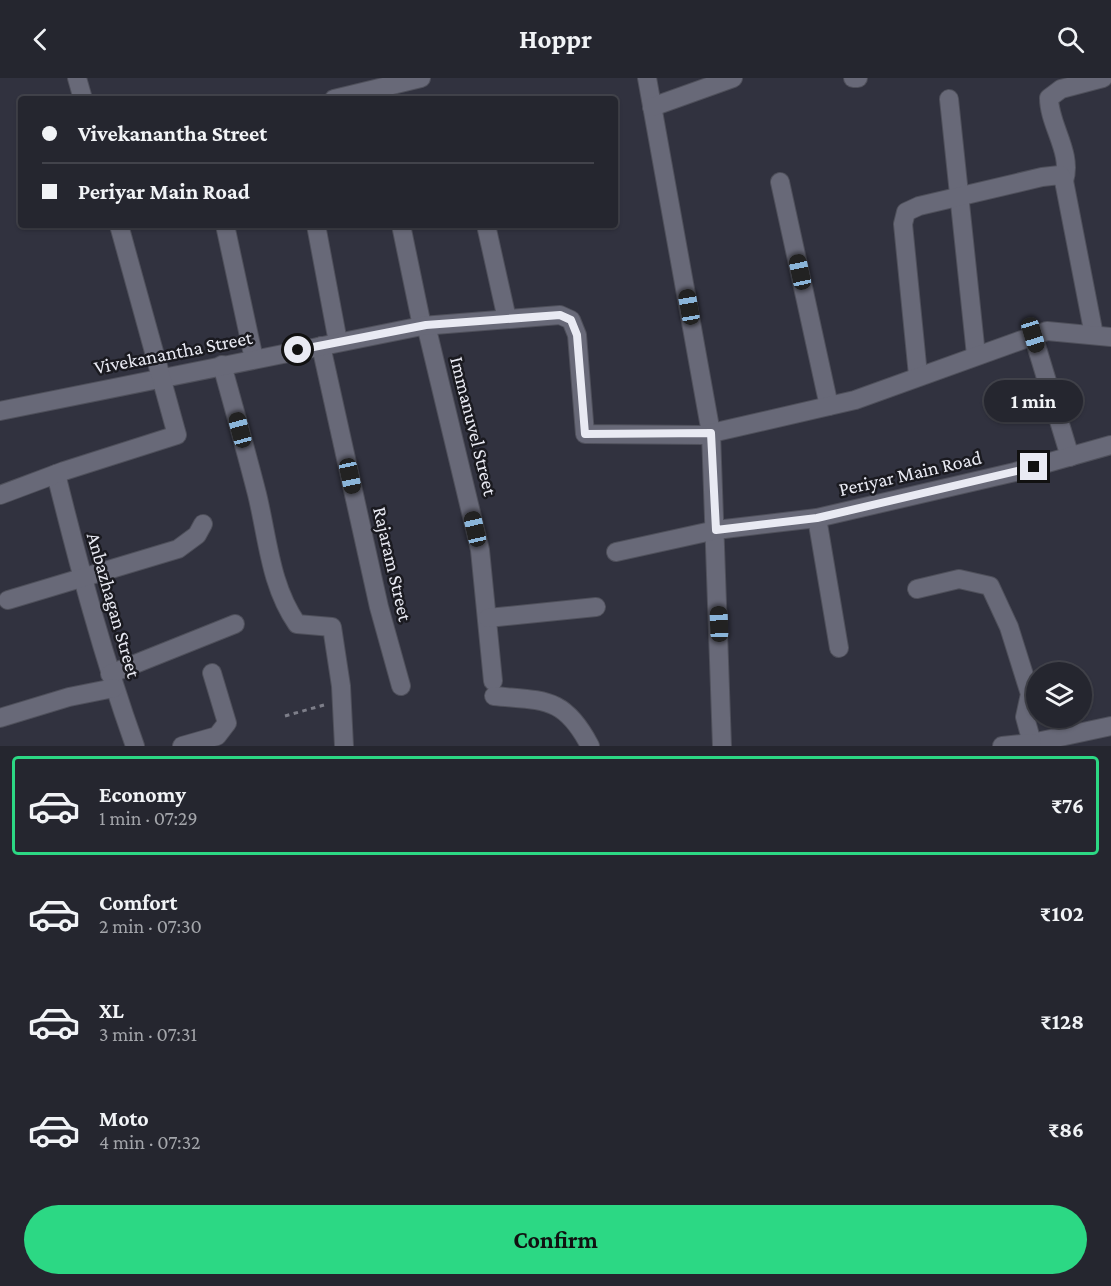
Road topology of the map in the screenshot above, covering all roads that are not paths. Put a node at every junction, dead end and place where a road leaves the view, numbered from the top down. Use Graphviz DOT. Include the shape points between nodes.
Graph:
graph roads {
  1 [pos="77,78"];
  2 [pos="421,78"];
  3 [pos="647,78"];
  4 [pos="733,78"];
  5 [pos="853,78"];
  6 [pos="858,78"];
  7 [pos="1103,78"];
  8 [pos="82,96"];
  9 [pos="346,96"];
  10 [pos="949,99"];
  11 [pos="652,108"];
  12 [pos="1064,181"];
  13 [pos="780,182"];
  14 [pos="960,196"];
  15 [pos="120,228"];
  16 [pos="226,228"];
  17 [pos="316,228"];
  18 [pos="401,228"];
  19 [pos="487,228"];
  20 [pos="507,319"];
  21 [pos="424,326"];
  22 [pos="1033,335"];
  23 [pos="1103,336"];
  24 [pos="330,344"];
  25 [pos="976,355"];
  26 [pos="254,359"];
  27 [pos="222,365"];
  28 [pos="918,375"];
  29 [pos="162,377"];
  30 [pos="829,406"];
  31 [pos="0,411"];
  32 [pos="711,433"];
  33 [pos="1111,445"];
  34 [pos="1070,457"];
  35 [pos="56,474"];
  36 [pos="0,495"];
  37 [pos="817,518"];
  38 [pos="203,524"];
  39 [pos="716,530"];
  40 [pos="616,552"];
  41 [pos="82,577"];
  42 [pos="917,589"];
  43 [pos="8,600"];
  44 [pos="596,607"];
  45 [pos="488,618"];
  46 [pos="235,624"];
  47 [pos="839,648"];
  48 [pos="212,672"];
  49 [pos="112,681"];
  50 [pos="401,686"];
  51 [pos="0,718"];
  52 [pos="1111,726"];
  53 [pos="1086,739"];
  54 [pos="1032,742"];
  55 [pos="135,746"];
  56 [pos="182,746"];
  57 [pos="344,746"];
  58 [pos="590,746"];
  59 [pos="722,746"];
  60 [pos="1002,746"];
  1 -- 8 [label="street"];
  2 -- 9 [label="street"];
  3 -- 11 [label="street"];
  4 -- 11 [label="street"];
  5 -- 6 [label="street"];
  7 -- 12 [label="street" via="1060,89 1048,98 1065,160"];
  10 -- 14 [label="street"];
  11 -- 32 [label="street"];
  12 -- 14 [label="street" via="1055,174"];
  12 -- 23 [label="street"];
  13 -- 30 [label="street"];
  14 -- 25 [label="street"];
  14 -- 28 [label="street" via="919,206 903,217"];
  15 -- 29 [label="street"];
  16 -- 26 [label="street"];
  17 -- 24 [label="street, Rajaram Street"];
  18 -- 21 [label="street, Immanuvel Street"];
  19 -- 20 [label="street"];
  20 -- 21 [label="street, Vivekanantha Street"];
  20 -- 32 [label="street, Vivekanantha Street" via="560,315 571,320 577,335 585,434"];
  21 -- 24 [label="street, Vivekanantha Street"];
  21 -- 45 [label="street, Immanuvel Street" via="480,550"];
  22 -- 23 [label="street" via="1047,331"];
  22 -- 25 [label="street"];
  22 -- 34 [label="street"];
  24 -- 26 [label="street, Vivekanantha Street"];
  24 -- 50 [label="street, Rajaram Street" via="379,607"];
  25 -- 28 [label="street"];
  26 -- 27 [label="street, Vivekanantha Street"];
  27 -- 29 [label="street, Vivekanantha Street"];
  27 -- 57 [label="street" via="257,495 275,582 297,624 332,627 341,686"];
  28 -- 30 [label="street"];
  29 -- 31 [label="street, Vivekanantha Street"];
  29 -- 35 [label="street" via="177,435"];
  30 -- 32 [label="street"];
  32 -- 39 [label="street"];
  33 -- 34 [label="street, Periyar Main Road"];
  34 -- 37 [label="street, Periyar Main Road"];
  35 -- 36 [label="street"];
  35 -- 41 [label="street, Anbazhagan Street"];
  37 -- 39 [label="street, Periyar Main Road"];
  37 -- 47 [label="street"];
  38 -- 41 [label="street" via="197,535 178,549"];
  39 -- 40 [label="street, Periyar Main Road"];
  39 -- 59 [label="street"];
  41 -- 43 [label="street"];
  41 -- 49 [label="street, Anbazhagan Street"];
  42 -- 54 [label="street" via="959,579 990,586 1009,627 1030,693 1025,717"];
  44 -- 45 [label="street"];
  45 -- 58 [label="street, Immanuvel Street" via="493,688 551,702 579,726"];
  46 -- 49 [label="street"];
  48 -- 56 [label="street" via="227,723 217,736"];
  49 -- 51 [label="street"];
  49 -- 55 [label="street, Anbazhagan Street"];
  52 -- 53 [label="street"];
  53 -- 54 [label="street"];
  54 -- 60 [label="street"];
}
